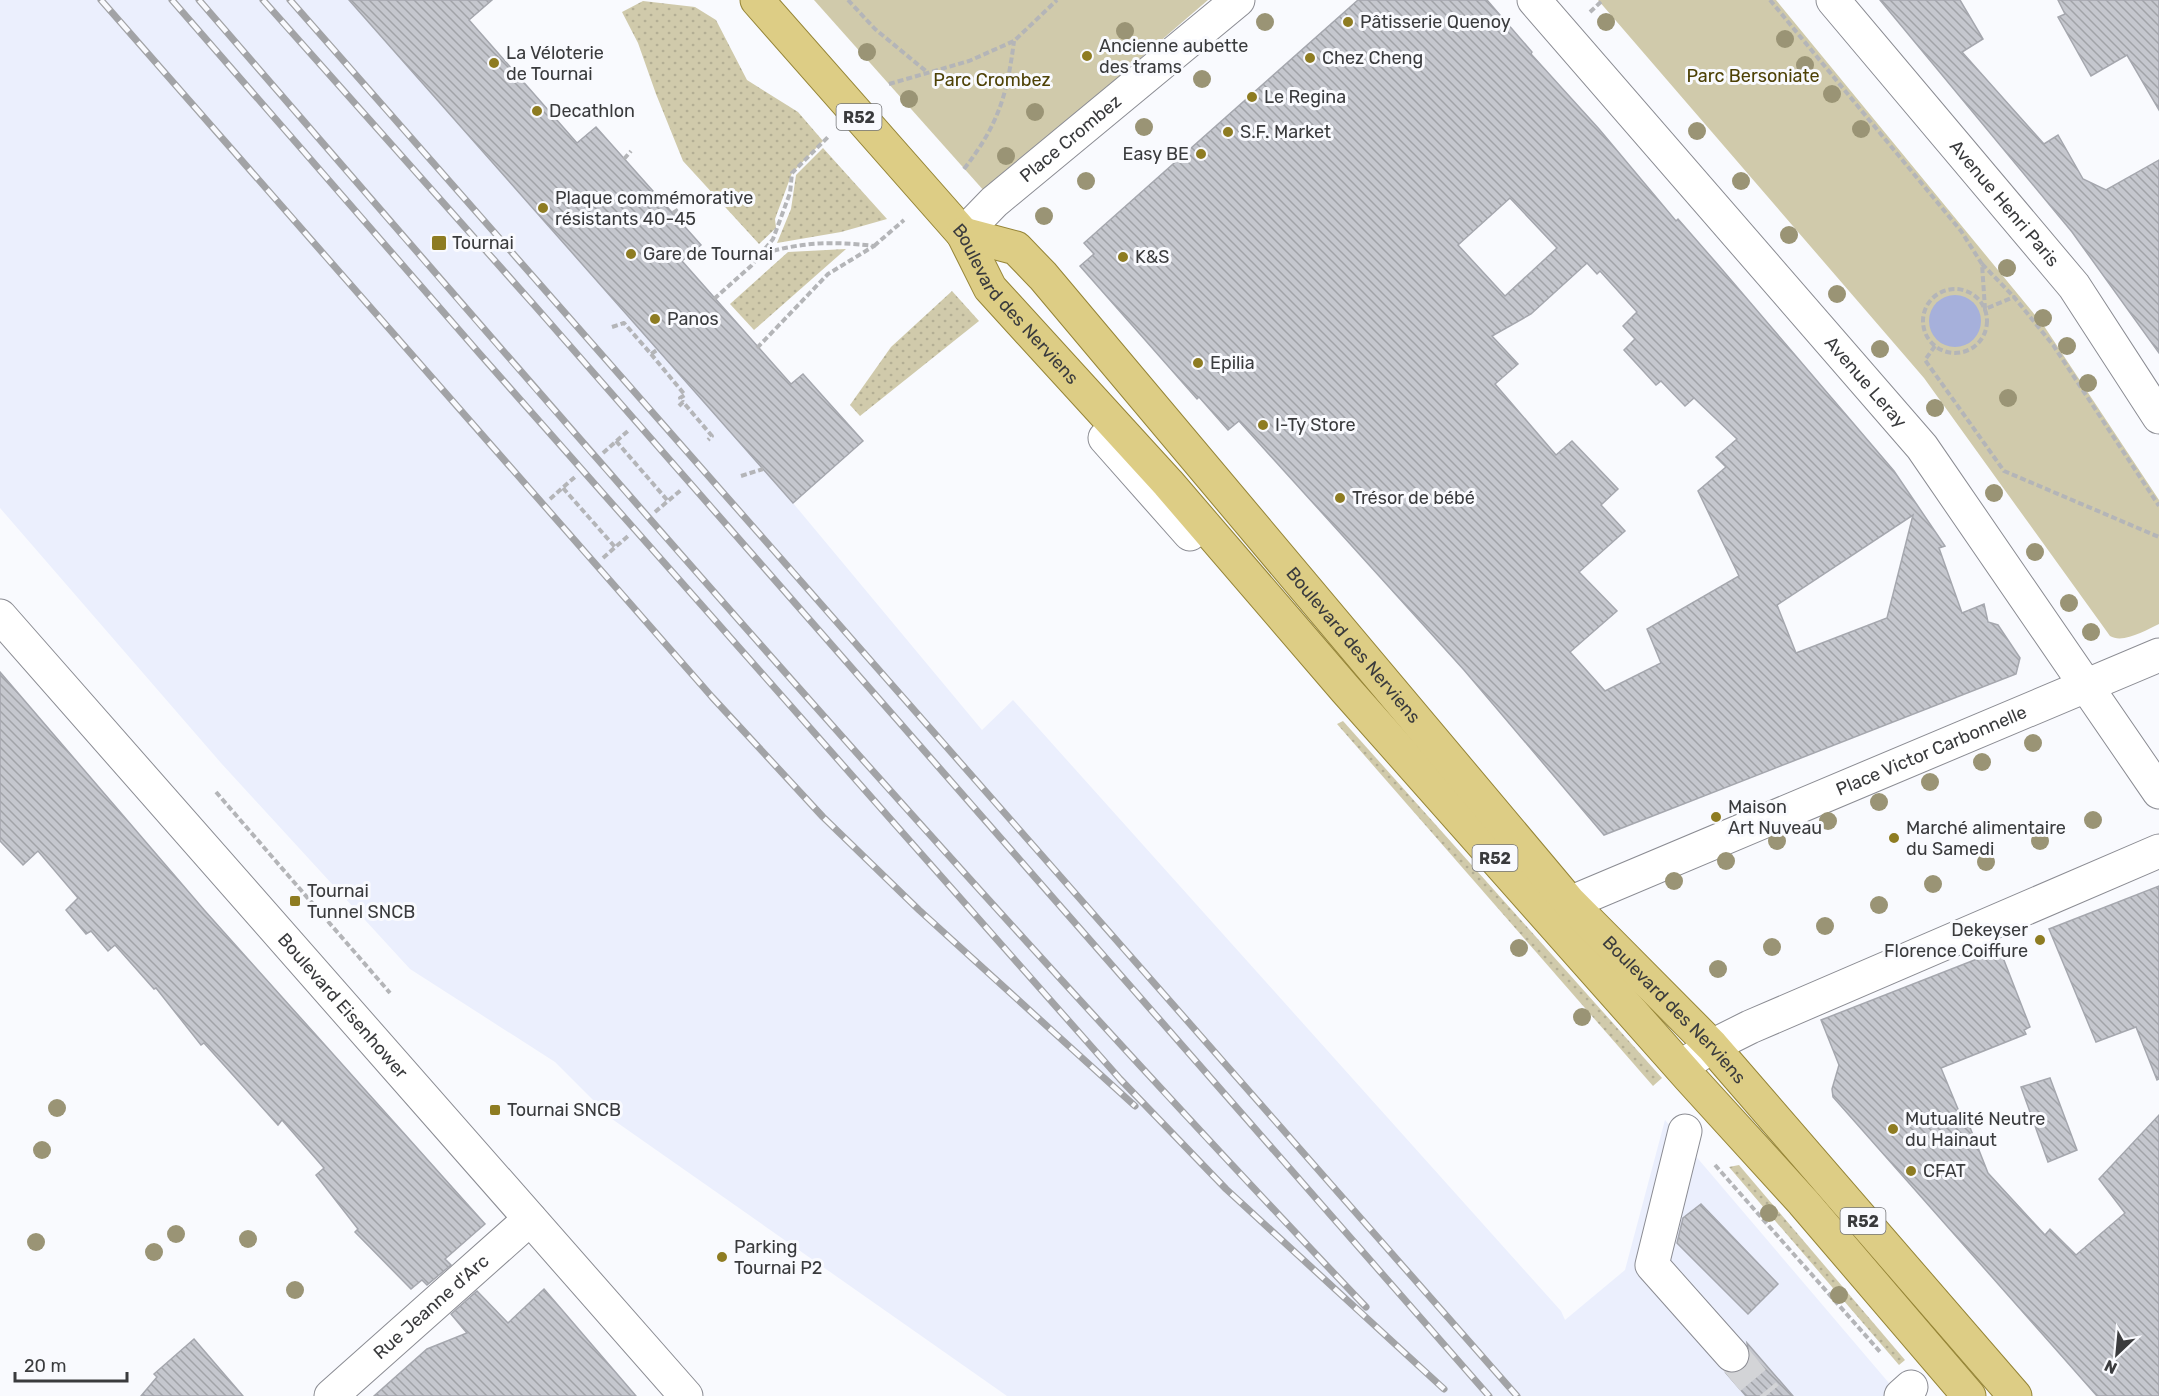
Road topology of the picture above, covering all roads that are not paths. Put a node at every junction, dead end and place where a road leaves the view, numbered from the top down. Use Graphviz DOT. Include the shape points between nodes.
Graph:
graph roads {
  1 [pos="757,0"];
  2 [pos="1238,0"];
  3 [pos="1534,0"];
  4 [pos="1833,0"];
  5 [pos="963,234"];
  6 [pos="1020,321"];
  7 [pos="2159,417"];
  8 [pos="0,616"];
  9 [pos="2159,655"];
  10 [pos="2086,684"];
  11 [pos="2159,792"];
  12 [pos="2159,851"];
  13 [pos="1556,907"];
  14 [pos="1712,1046"];
  15 [pos="1681,1067"];
  16 [pos="1685,1131"];
  17 [pos="530,1219"];
  18 [pos="1732,1355"];
  19 [pos="331,1396"];
  20 [pos="686,1396"];
  21 [pos="1948,1396"];
  22 [pos="1969,1396"];
  23 [pos="2015,1396"];
  1 -- 5 [label="main road, R52"];
  2 -- 5 [label="street, Place Crombez" via="994,202"];
  3 -- 10 [label="street, Avenue Leray" via="1906,427"];
  4 -- 7 [label="street, Avenue Henri Paris" via="2074,286"];
  5 -- 6 [label="main road, Boulevard des Nerviens / R52" via="990,288"];
  5 -- 13 [label="main road, Boulevard des Nerviens / R52" via="1017,248 1043,276"];
  6 -- 13 [label="main road, Boulevard des Nerviens / R52" via="1168,483 1346,690"];
  6 -- 21 [label="street" via="1020,342 1761,1177"];
  8 -- 17 [label="street, Boulevard Eisenhower"];
  9 -- 10 [label="street, Place Victor Carbonnelle"];
  10 -- 11 [label="street, Avenue Leray"];
  10 -- 13 [label="street, Place Victor Carbonnelle"];
  12 -- 14 [label="street"];
  13 -- 14 [label="main road, Boulevard des Nerviens / R52"];
  13 -- 15 [label="main road, Boulevard des Nerviens / R52"];
  14 -- 15 [label="street"];
  14 -- 23 [label="main road, Boulevard des Nerviens / R52"];
  15 -- 22 [label="main road, Boulevard des Nerviens / R52"];
  16 -- 18 [label="street" via="1652,1265"];
  17 -- 19 [label="street, Rue Jeanne d'Arc"];
  17 -- 20 [label="street, Boulevard Eisenhower"];
}
